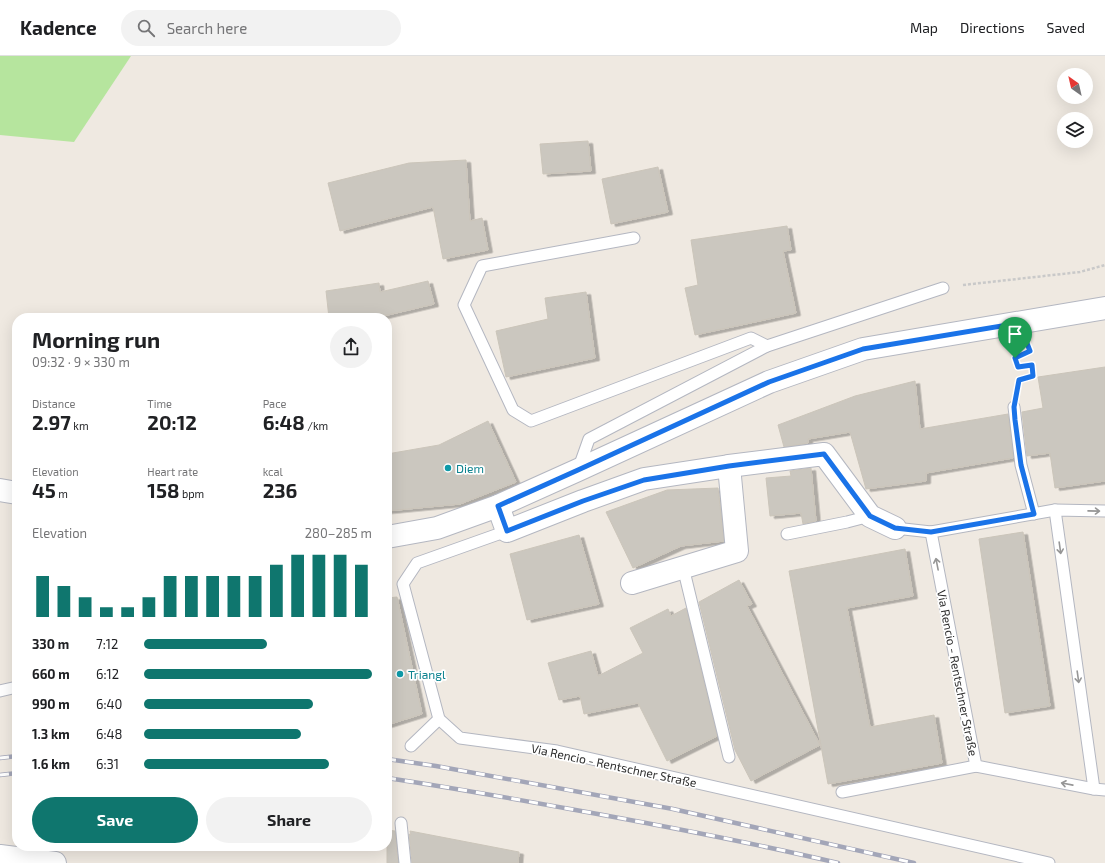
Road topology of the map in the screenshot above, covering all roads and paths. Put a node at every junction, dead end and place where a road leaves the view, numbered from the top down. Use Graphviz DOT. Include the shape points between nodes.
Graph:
graph roads {
  1 [pos="634,238"];
  2 [pos="1105,265"];
  3 [pos="942,288"];
  4 [pos="1105,308"];
  5 [pos="1019,323"];
  6 [pos="767,346"];
  7 [pos="1014,407"];
  8 [pos="729,466"];
  9 [pos="578,470"];
  10 [pos="0,490"];
  11 [pos="12,492"];
  12 [pos="498,506"];
  13 [pos="1055,510"];
  14 [pos="1105,511"];
  15 [pos="1034,514"];
  16 [pos="870,516"];
  17 [pos="895,528"];
  18 [pos="507,531"];
  19 [pos="931,532"];
  20 [pos="787,534"];
  21 [pos="392,536"];
  22 [pos="683,567"];
  23 [pos="632,583"];
  24 [pos="12,688"];
  25 [pos="0,691"];
  26 [pos="439,718"];
  27 [pos="411,746"];
  28 [pos="729,758"];
  29 [pos="976,766"];
  30 [pos="1099,789"];
  31 [pos="842,792"];
  32 [pos="401,823"];
  33 [pos="0,856"];
  34 [pos="55,863"];
  35 [pos="405,863"];
  36 [pos="1049,863"];
  1 -- 6 [label="lane" via="482,266 464,305 514,410 531,421 751,338"];
  2 -- 3 [label="path" via="1080,272"];
  3 -- 6 [label="lane"];
  4 -- 5 [label="street"];
  5 -- 7 [label="path" via="1030,351 1015,358 1018,367 1032,365 1033,376 1019,380"];
  5 -- 9 [label="street" via="863,349 769,382"];
  6 -- 9 [label="lane" via="589,439"];
  7 -- 15 [label="lane" via="1021,465"];
  8 -- 16 [label="street" via="824,454"];
  8 -- 18 [label="street" via="644,480"];
  8 -- 22 [label="street" via="737,551"];
  9 -- 12 [label="street"];
  10 -- 11 [label="street"];
  12 -- 18 [label="street"];
  12 -- 21 [label="street" via="437,528"];
  13 -- 14 [label="lane, one-way"];
  13 -- 15 [label="lane"];
  13 -- 30 [label="lane, Via Rencio - Rentschner Straße, one-way"];
  15 -- 19 [label="lane"];
  16 -- 17 [label="street"];
  16 -- 20 [label="lane"];
  17 -- 19 [label="lane"];
  18 -- 26 [label="lane" via="417,563 403,584"];
  29 -- 19 [label="lane, Via Rencio - Rentschner Straße, one-way"];
  22 -- 23 [label="street"];
  22 -- 28 [label="lane"];
  24 -- 25 [label="lane"];
  26 -- 27 [label="lane"];
  26 -- 36 [label="lane, Via Rencio - Rentschner Straße" via="460,738 557,751"];
  30 -- 29 [label="lane, Via Rencio - Rentschner Straße, one-way"];
  29 -- 31 [label="lane"];
  32 -- 35 [label="lane"];
  33 -- 34 [label="street"];
}
